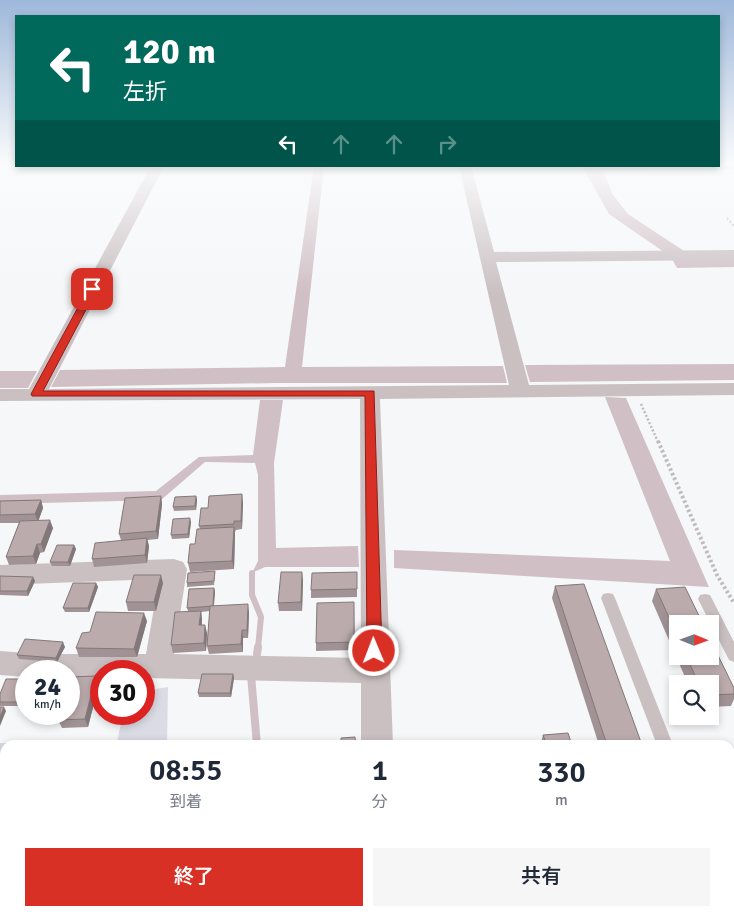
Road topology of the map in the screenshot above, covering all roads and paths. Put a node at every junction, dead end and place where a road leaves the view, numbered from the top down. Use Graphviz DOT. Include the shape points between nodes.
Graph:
graph roads {
  1 [pos="136,208"];
  2 [pos="475,208"];
  3 [pos="728,218"];
  4 [pos="734,226"];
  5 [pos="734,255"];
  6 [pos="487,257"];
  7 [pos="734,389"];
  8 [pos="635,390"];
  9 [pos="520,391"];
  10 [pos="370,393"];
  11 [pos="36,394"];
  12 [pos="0,395"];
  13 [pos="0,575"];
  14 [pos="608,598"];
  15 [pos="705,599"];
  16 [pos="734,603"];
  17 [pos="734,656"];
  18 [pos="0,663"];
  19 [pos="158,666"];
  20 [pos="375,671"];
  21 [pos="377,740"];
  22 [pos="663,740"];
  1 -- 11 [label="street"];
  2 -- 6 [label="street"];
  3 -- 4 [label="path"];
  5 -- 6 [label="street"];
  6 -- 9 [label="street"];
  7 -- 8 [label="street"];
  8 -- 9 [label="street"];
  8 -- 16 [label="path" via="717,575"];
  9 -- 10 [label="street"];
  10 -- 11 [label="street"];
  10 -- 20 [label="street"];
  11 -- 12 [label="street"];
  13 -- 19 [label="street" via="174,569"];
  14 -- 22 [label="lane"];
  15 -- 17 [label="lane"];
  18 -- 19 [label="street"];
  19 -- 20 [label="street"];
  20 -- 21 [label="street"];
}
